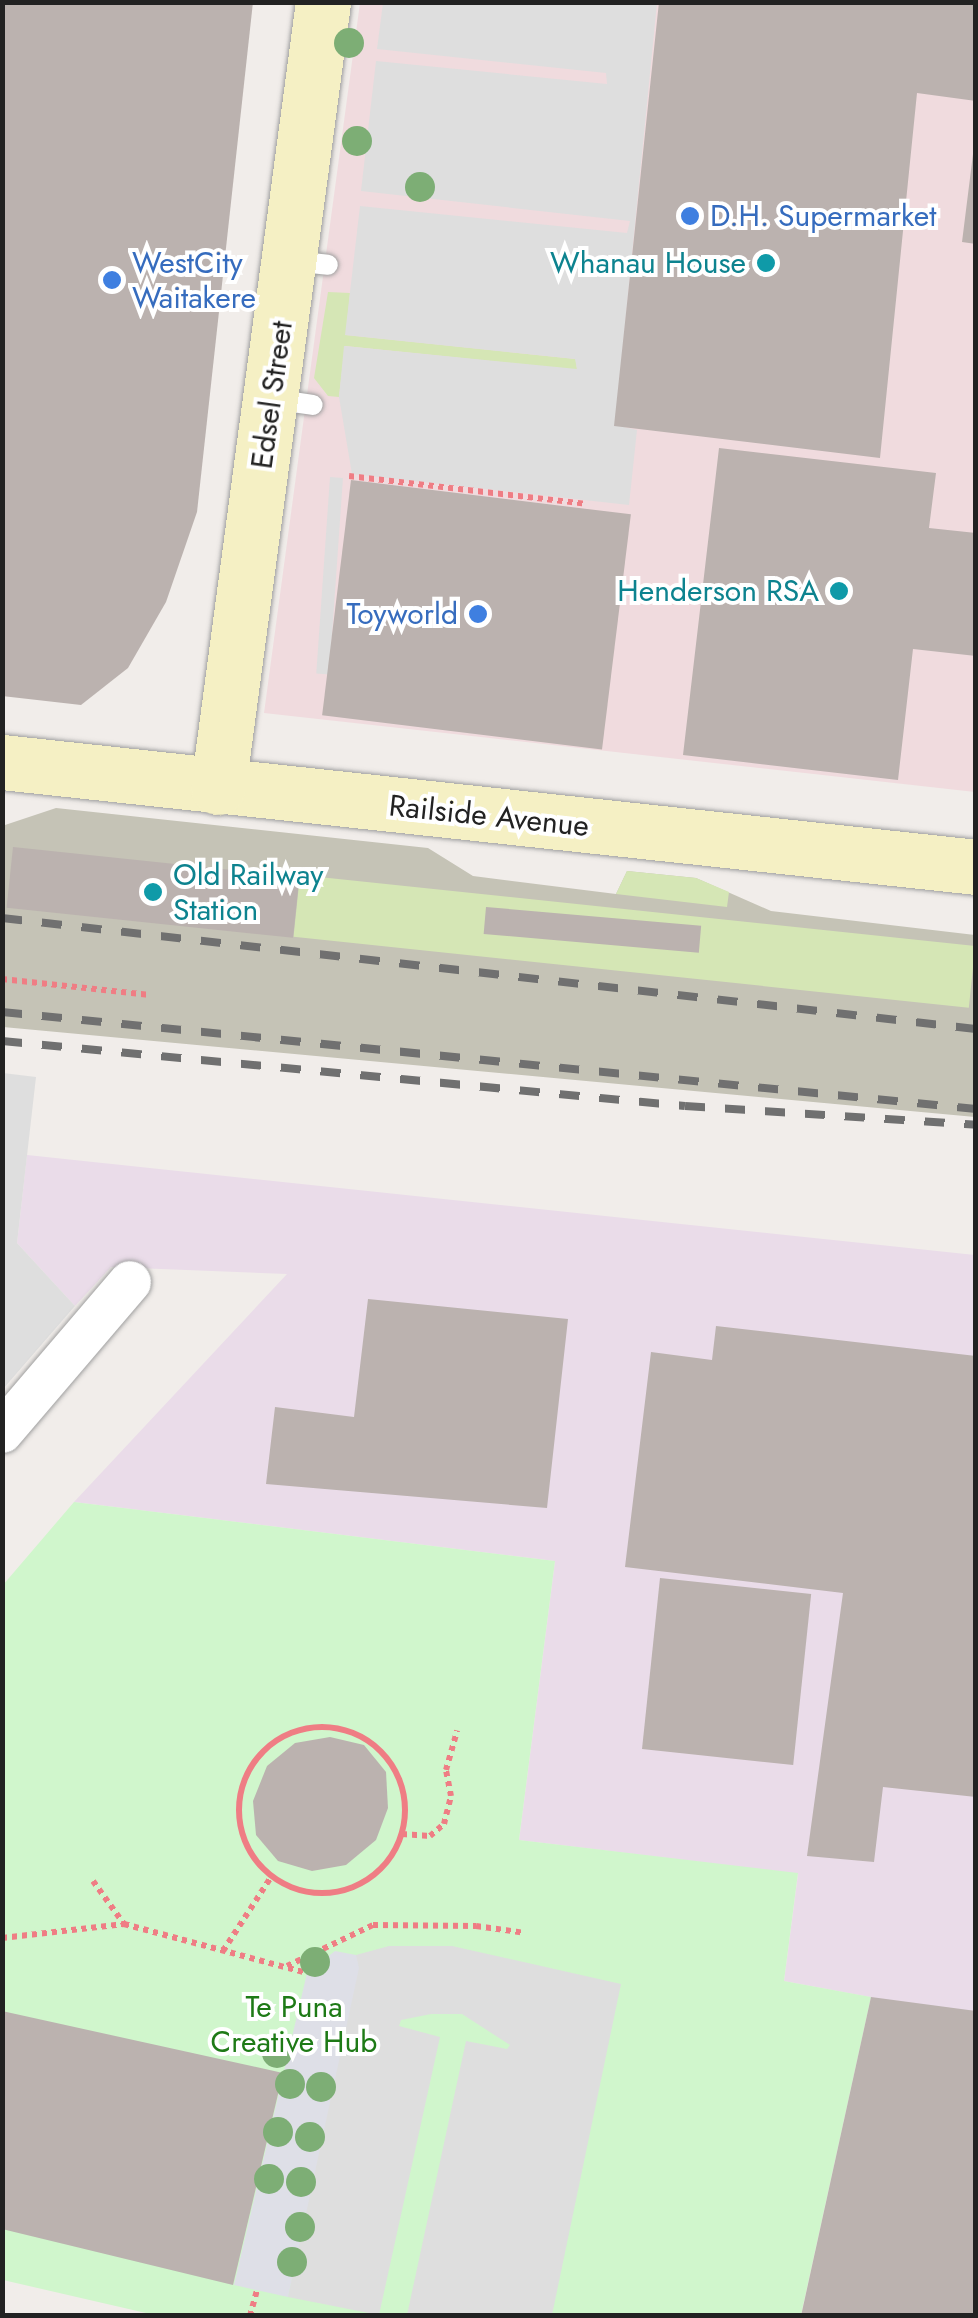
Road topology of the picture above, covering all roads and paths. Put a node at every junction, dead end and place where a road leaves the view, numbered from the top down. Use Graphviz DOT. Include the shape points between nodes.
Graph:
graph roads {
  1 [pos="323,2"];
  2 [pos="349,476"];
  3 [pos="586,504"];
  4 [pos="2,762"];
  5 [pos="218,787"];
  6 [pos="976,867"];
  7 [pos="2,979"];
  8 [pos="150,995"];
  9 [pos="130,1282"];
  10 [pos="2,1432"];
  11 [pos="457,1730"];
  12 [pos="402,1834"];
  13 [pos="270,1876"];
  14 [pos="93,1881"];
  15 [pos="124,1924"];
  16 [pos="524,1933"];
  17 [pos="2,1938"];
  18 [pos="223,1951"];
  19 [pos="286,1967"];
  20 [pos="307,1972"];
  21 [pos="257,2290"];
  22 [pos="250,2316"];
  1 -- 5 [label="main road, Edsel Street" via="309,263 292,402"];
  2 -- 3 [label="path"];
  4 -- 5 [label="main road, Railside Avenue"];
  5 -- 6 [label="main road, Railside Avenue"];
  7 -- 8 [label="path"];
  9 -- 10 [label="street"];
  11 -- 12 [label="path" via="446,1770 451,1796 444,1824 430,1836"];
  12 -- 13 [label="path" via="372,1878 348,1890 320,1894"];
  12 -- 13 [label="path" via="400,1780 376,1748 340,1728 287,1734 265,1750 240,1793 244,1839"];
  13 -- 18 [label="path"];
  14 -- 15 [label="path"];
  15 -- 17 [label="path"];
  15 -- 18 [label="path"];
  16 -- 19 [label="path" via="372,1925"];
  18 -- 19 [label="path"];
  19 -- 20 [label="path"];
  21 -- 22 [label="path"];
}
